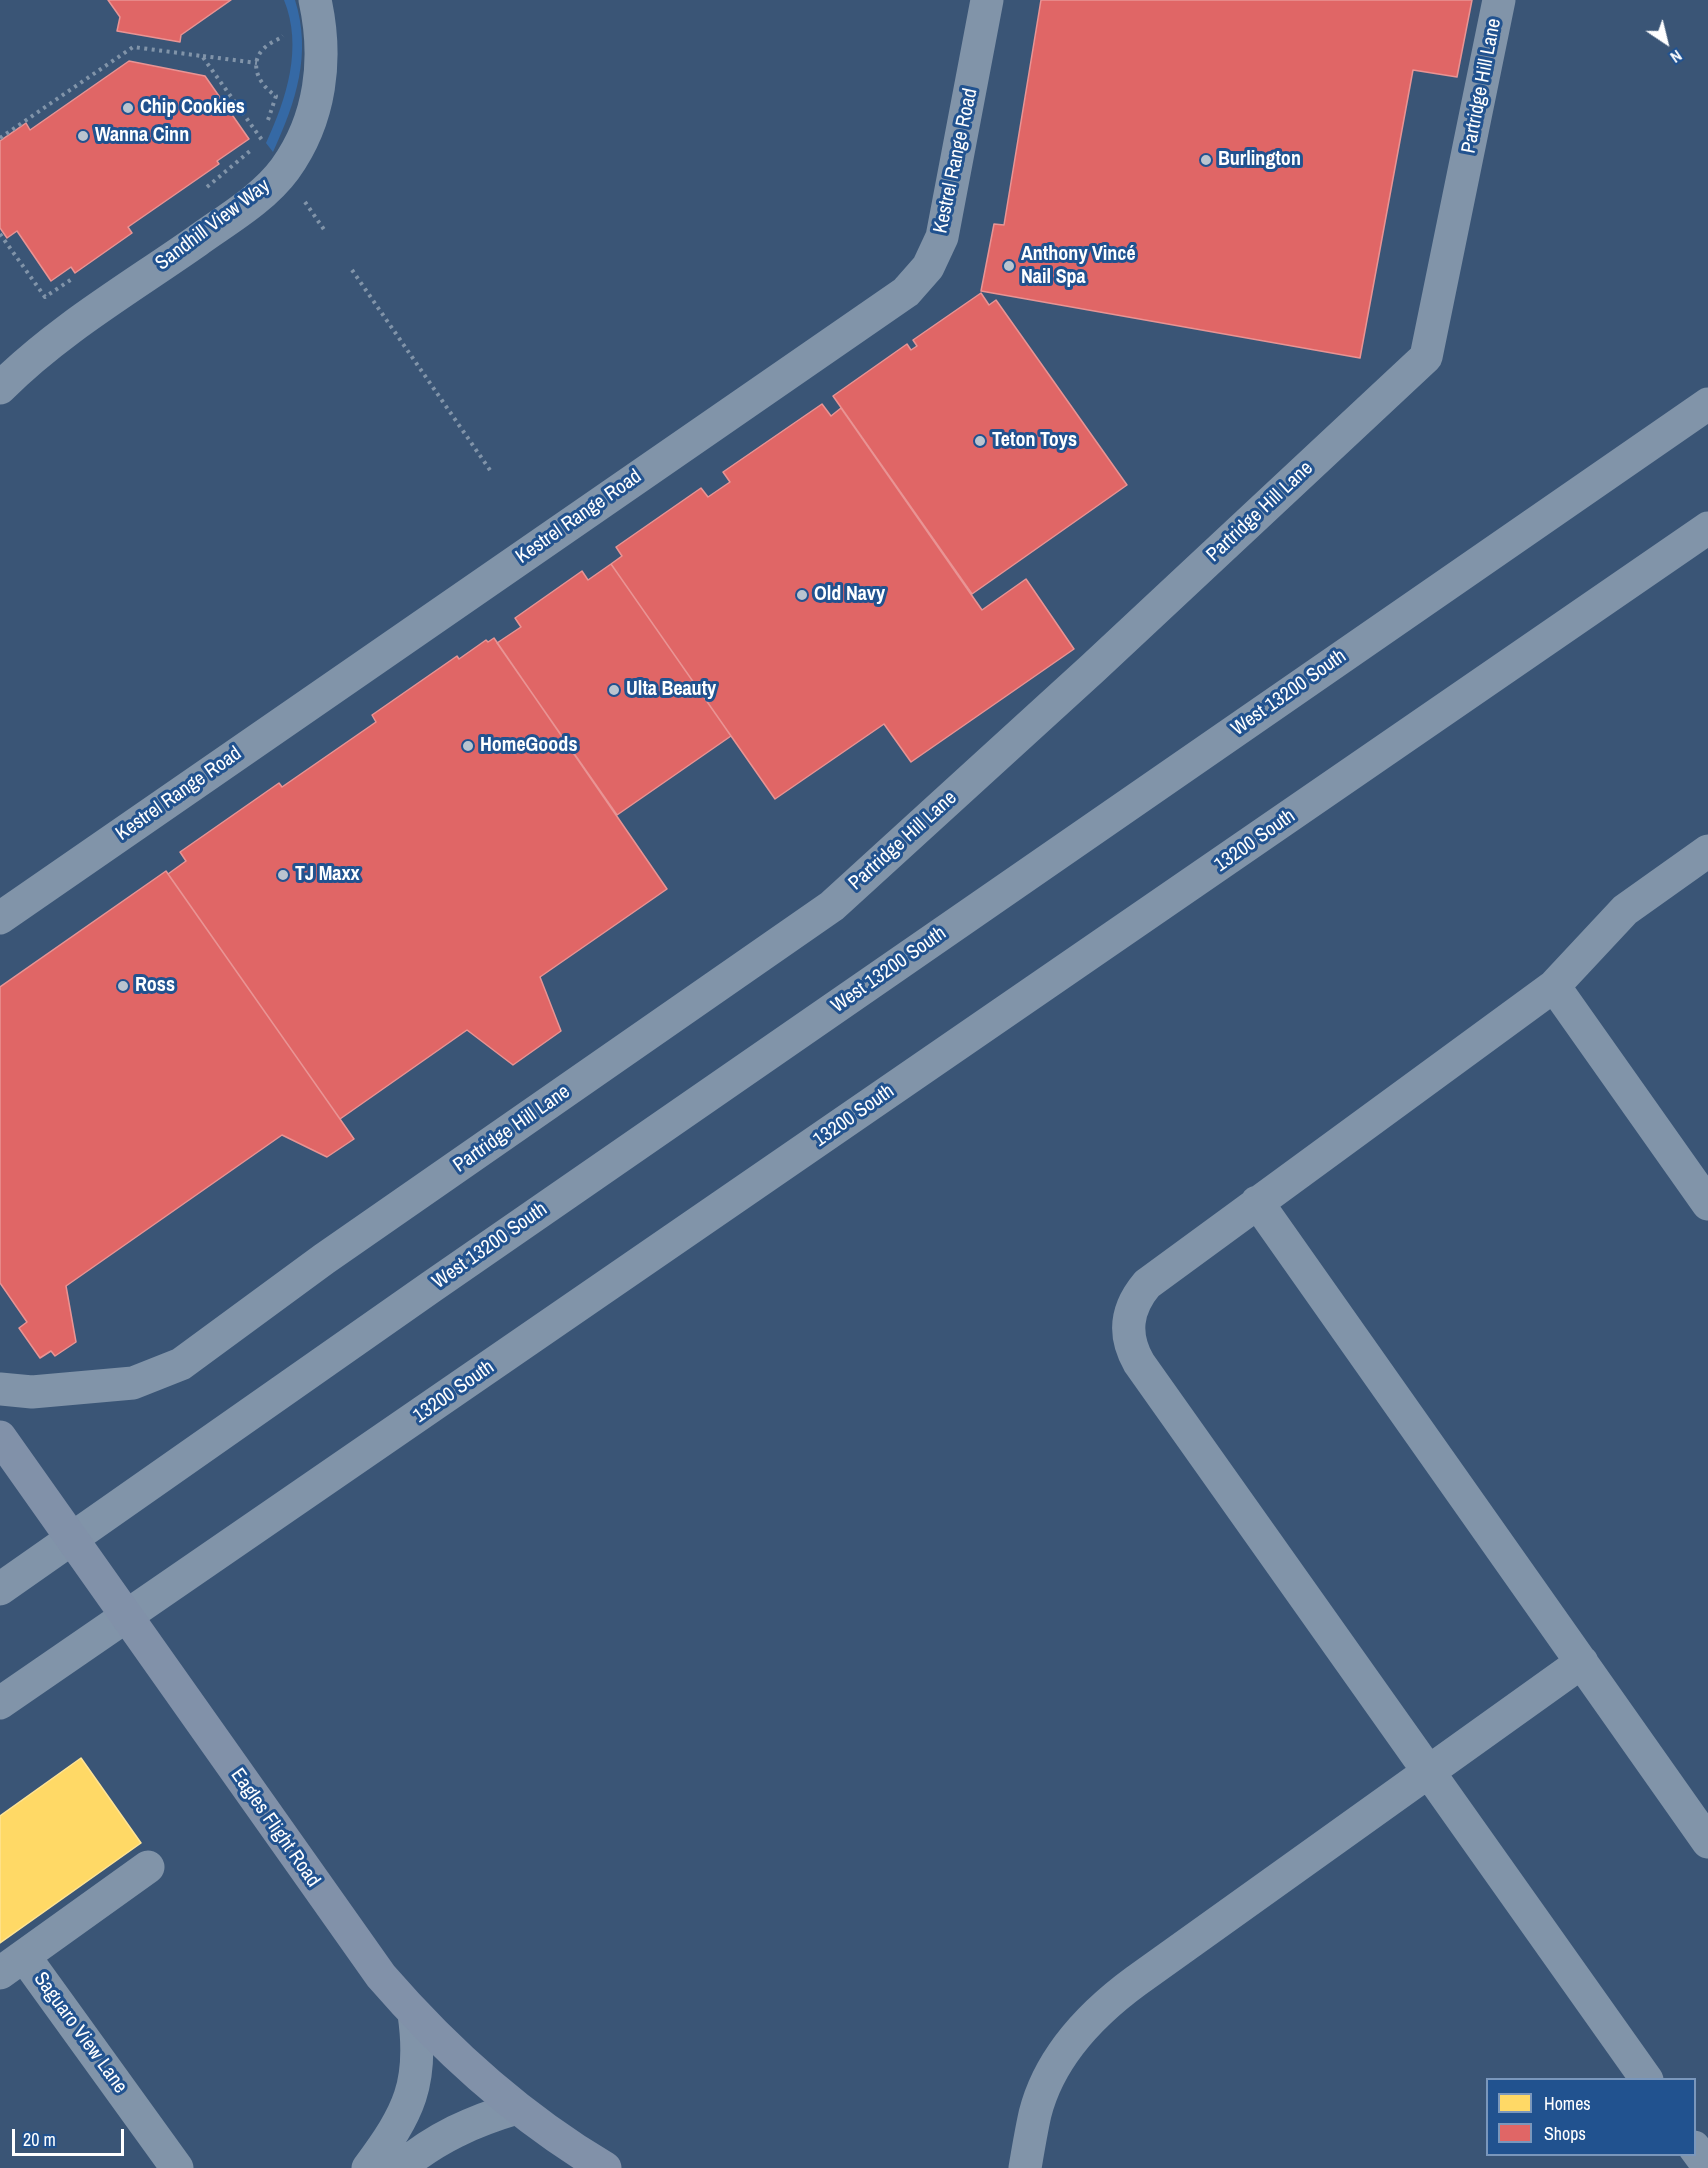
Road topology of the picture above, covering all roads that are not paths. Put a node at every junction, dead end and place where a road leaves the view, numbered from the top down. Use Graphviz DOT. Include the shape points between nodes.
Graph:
graph roads {
  1 [pos="315,0"];
  2 [pos="987,0"];
  3 [pos="1498,0"];
  4 [pos="0,388"];
  5 [pos="1708,404"];
  6 [pos="1708,528"];
  7 [pos="1708,851"];
  8 [pos="0,918"];
  9 [pos="1554,986"];
  10 [pos="1257,1202"];
  11 [pos="1708,1204"];
  12 [pos="0,1389"];
  13 [pos="0,1437"];
  14 [pos="72,1538"];
  15 [pos="0,1589"];
  16 [pos="127,1616"];
  17 [pos="1582,1662"];
  18 [pos="0,1703"];
  19 [pos="1428,1771"];
  20 [pos="1708,1842"];
  21 [pos="148,1867"];
  22 [pos="12,1964"];
  23 [pos="414,2014"];
  24 [pos="1646,2078"];
  25 [pos="517,2108"];
  26 [pos="1696,2148"];
  27 [pos="1708,2166"];
  28 [pos="177,2168"];
  29 [pos="368,2168"];
  30 [pos="399,2168"];
  31 [pos="605,2168"];
  32 [pos="1025,2168"];
  1 -- 4 [label="street, Sandhill View Way" via="322,45 320,81 314,113 284,171 234,215 34,354"];
  2 -- 8 [label="street, Kestrel Range Road" via="942,237 928,267 906,292"];
  3 -- 12 [label="street, Partridge Hill Lane" via="1426,357 1101,660 832,906 324,1259 181,1364 133,1383 32,1392"];
  5 -- 14 [label="street, West 13200 South"];
  6 -- 16 [label="street, 13200 South"];
  7 -- 9 [label="street" via="1625,910"];
  9 -- 10 [label="street"];
  9 -- 11 [label="street"];
  10 -- 17 [label="street"];
  10 -- 19 [label="street" via="1137,1295 1128,1323 1132,1351"];
  13 -- 14 [label="main road, Eagles Flight Road"];
  14 -- 15 [label="street"];
  14 -- 16 [label="main road, Eagles Flight Road"];
  16 -- 18 [label="street, 13200 South"];
  16 -- 23 [label="main road, Eagles Flight Road" via="350,1935"];
  17 -- 19 [label="street"];
  17 -- 20 [label="street"];
  19 -- 24 [label="street"];
  19 -- 32 [label="street" via="1095,2014 1046,2085 1035,2112"];
  21 -- 22 [label="street"];
  22 -- 28 [label="street, Saguaro View Lane"];
  23 -- 25 [label="main road, Eagles Flight Road" via="464,2064"];
  23 -- 29 [label="street" via="418,2042 411,2098 394,2134"];
  25 -- 30 [label="street" via="461,2127"];
  25 -- 31 [label="main road, Eagles Flight Road"];
  26 -- 27 [label="street"];
}
